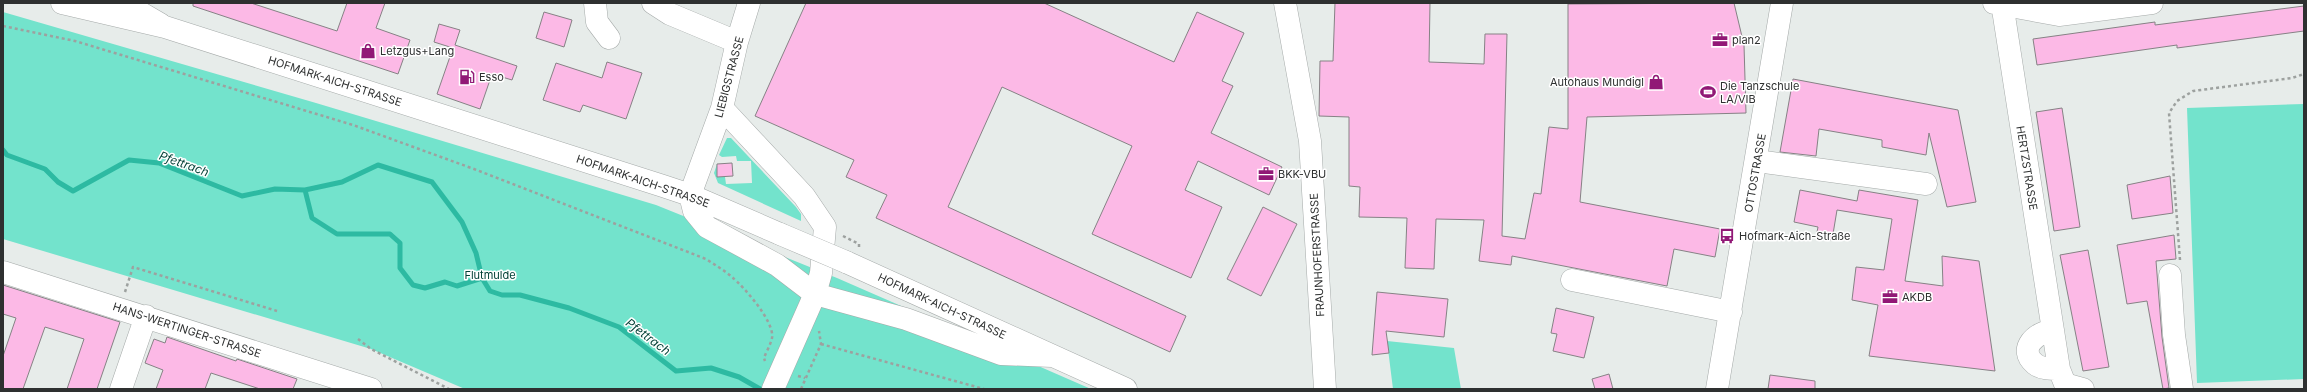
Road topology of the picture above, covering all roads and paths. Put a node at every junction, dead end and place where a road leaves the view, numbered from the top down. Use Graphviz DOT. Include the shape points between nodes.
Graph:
graph roads {
  1 [pos="62,3"];
  2 [pos="595,3"];
  3 [pos="653,3"];
  4 [pos="749,3"];
  5 [pos="1285,3"];
  6 [pos="1782,3"];
  7 [pos="2152,3"];
  8 [pos="2000,4"];
  9 [pos="131,5"];
  10 [pos="2106,6"];
  11 [pos="2058,9"];
  12 [pos="3,26"];
  13 [pos="165,27"];
  14 [pos="609,38"];
  15 [pos="737,42"];
  16 [pos="2304,74"];
  17 [pos="722,108"];
  18 [pos="1757,161"];
  19 [pos="1926,184"];
  20 [pos="690,195"];
  21 [pos="3,272"];
  22 [pos="2170,275"];
  23 [pos="130,276"];
  24 [pos="1572,280"];
  25 [pos="815,294"];
  26 [pos="277,311"];
  27 [pos="1731,312"];
  28 [pos="146,316"];
  29 [pos="358,339"];
  30 [pos="1052,356"];
  31 [pos="772,376"];
  32 [pos="122,389"];
  33 [pos="371,389"];
  34 [pos="449,389"];
  35 [pos="801,389"];
  36 [pos="984,389"];
  37 [pos="1126,389"];
  38 [pos="1325,389"];
  39 [pos="1717,389"];
  40 [pos="2083,389"];
  41 [pos="2182,389"];
  1 -- 13 [label="street, HOFMARK-AICH-STRASSE"];
  2 -- 14 [label="street" via="597,22"];
  3 -- 15 [label="street" via="670,14"];
  4 -- 15 [label="street, LIEBIGSTRASSE"];
  5 -- 38 [label="street, FRAUNHOFERSTRASSE" via="1310,141"];
  6 -- 18 [label="street, OTTOSTRASSE"];
  7 -- 10 [label="street"];
  8 -- 11 [label="street"];
  8 -- 40 [label="street, HERTZSTRASSE" via="2059,370 2065,384"];
  9 -- 13 [label="street, HOFMARK-AICH-STRASSE"];
  10 -- 11 [label="street"];
  12 -- 31 [label="path" via="75,41 353,125 706,259 746,289 772,330 772,338 764,358"];
  13 -- 20 [label="street, HOFMARK-AICH-STRASSE"];
  15 -- 17 [label="street, LIEBIGSTRASSE"];
  16 -- 22 [label="path" via="2292,78 2193,91 2177,101 2169,112 2180,264"];
  17 -- 20 [label="street, LIEBIGSTRASSE"];
  17 -- 25 [label="street" via="804,196 825,227 821,273"];
  18 -- 19 [label="street"];
  18 -- 27 [label="street, OTTOSTRASSE"];
  20 -- 25 [label="street" via="694,211 707,227 777,265"];
  20 -- 30 [label="street, HOFMARK-AICH-STRASSE, bridge" via="846,262"];
  21 -- 28 [label="street, HANS-WERTINGER-STRASSE"];
  22 -- 41 [label="street" via="2174,334"];
  23 -- 26 [label="path" via="133,267"];
  24 -- 27 [label="street"];
  25 -- 30 [label="street" via="906,319 1002,354"];
  25 -- 31 [label="street"];
  27 -- 39 [label="street, OTTOSTRASSE"];
  28 -- 32 [label="street"];
  28 -- 33 [label="street, HANS-WERTINGER-STRASSE"];
  29 -- 34 [label="path" via="371,349"];
  30 -- 37 [label="street, HOFMARK-AICH-STRASSE"];
  35 -- 36 [label="path" via="821,344"];
}
